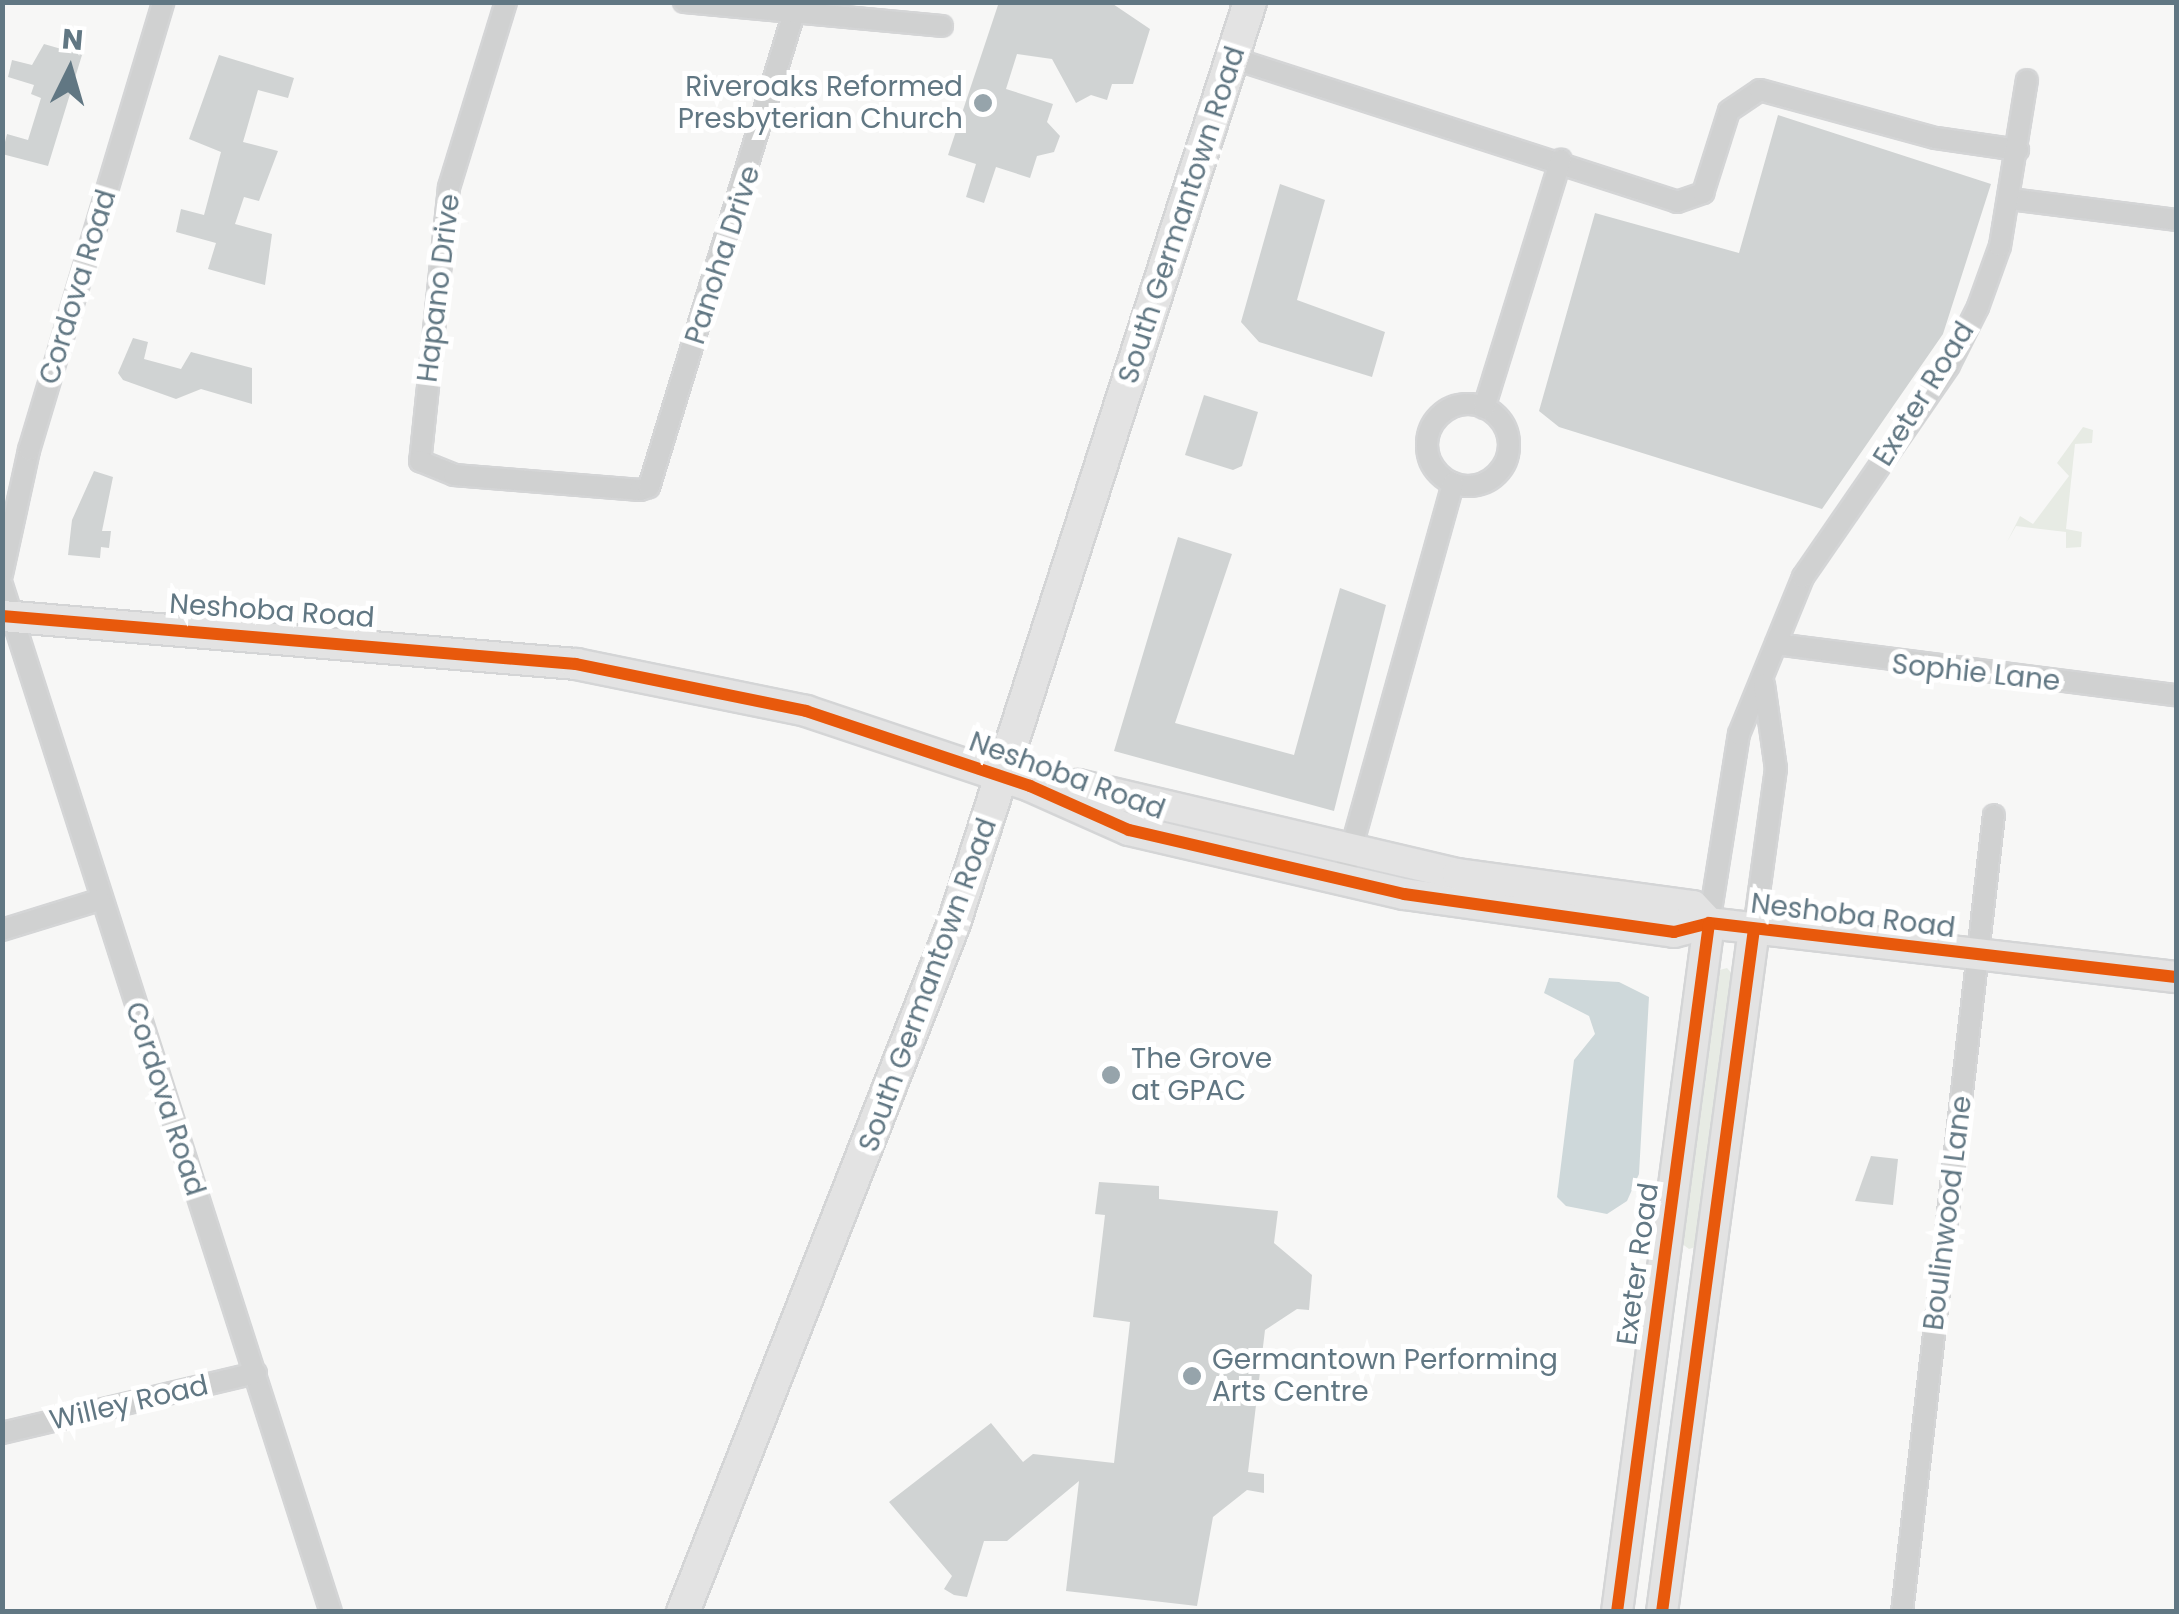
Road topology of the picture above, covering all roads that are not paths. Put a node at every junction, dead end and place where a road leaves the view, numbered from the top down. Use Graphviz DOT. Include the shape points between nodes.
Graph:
graph roads {
  1 [pos="163,2"];
  2 [pos="506,2"];
  3 [pos="684,2"];
  4 [pos="1250,2"];
  5 [pos="794,12"];
  6 [pos="942,26"];
  7 [pos="1232,58"];
  8 [pos="2028,80"];
  9 [pos="2018,150"];
  10 [pos="1561,160"];
  11 [pos="2010,199"];
  12 [pos="2176,220"];
  13 [pos="1484,408"];
  14 [pos="1453,483"];
  15 [pos="640,490"];
  16 [pos="2,574"];
  17 [pos="2,585"];
  18 [pos="6,616"];
  19 [pos="1776,644"];
  20 [pos="1764,685"];
  21 [pos="2176,695"];
  22 [pos="1017,781"];
  23 [pos="1994,815"];
  24 [pos="1346,865"];
  25 [pos="98,900"];
  26 [pos="1709,923"];
  27 [pos="1754,929"];
  28 [pos="2,930"];
  29 [pos="1977,956"];
  30 [pos="2176,977"];
  31 [pos="256,1373"];
  32 [pos="2,1433"];
  33 [pos="330,1612"];
  34 [pos="683,1612"];
  35 [pos="1617,1612"];
  36 [pos="1662,1612"];
  37 [pos="1902,1612"];
  1 -- 16 [label="street, Cordova Road" via="29,450"];
  2 -- 15 [label="street, Hapano Drive" via="450,187 420,461 454,475"];
  3 -- 5 [label="street"];
  4 -- 7 [label="main road, South Germantown Road"];
  5 -- 6 [label="street"];
  5 -- 15 [label="street, Panoha Drive" via="649,487"];
  7 -- 10 [label="street"];
  7 -- 22 [label="main road, South Germantown Road"];
  8 -- 9 [label="street, Exeter Road"];
  9 -- 10 [label="street" via="1936,138 1760,90 1729,111 1702,193 1692,202"];
  9 -- 11 [label="street, Exeter Road"];
  10 -- 13 [label="street"];
  11 -- 12 [label="street"];
  11 -- 19 [label="street, Exeter Road" via="1991,275 1949,365 1818,552"];
  13 -- 14 [label="street" via="1502,422 1508,456 1492,478"];
  13 -- 14 [label="street" via="1458,406 1430,430 1434,467"];
  14 -- 24 [label="street"];
  17 -- 18 [label="street, Cordova Road"];
  18 -- 22 [label="street, Neshoba Road" via="576,664 806,711"];
  18 -- 25 [label="street, Cordova Road"];
  19 -- 20 [label="street, Exeter Road"];
  19 -- 21 [label="street, Sophie Lane"];
  20 -- 26 [label="street, Exeter Road" via="1729,764"];
  20 -- 27 [label="street, Exeter Road" via="1776,769"];
  22 -- 24 [label="street, Neshoba Road" via="1130,830"];
  22 -- 34 [label="main road, South Germantown Road"];
  23 -- 29 [label="street, Boulinwood Lane"];
  24 -- 26 [label="street, Neshoba Road" via="1404,894 1674,932"];
  25 -- 28 [label="street"];
  25 -- 31 [label="street, Cordova Road"];
  26 -- 27 [label="street, Neshoba Road"];
  26 -- 35 [label="street, Exeter Road"];
  27 -- 29 [label="street, Neshoba Road"];
  27 -- 36 [label="street, Exeter Road"];
  29 -- 30 [label="street, Neshoba Road"];
  29 -- 37 [label="street, Boulinwood Lane"];
  31 -- 32 [label="street, Willey Road"];
  31 -- 33 [label="street, Cordova Road"];
}
